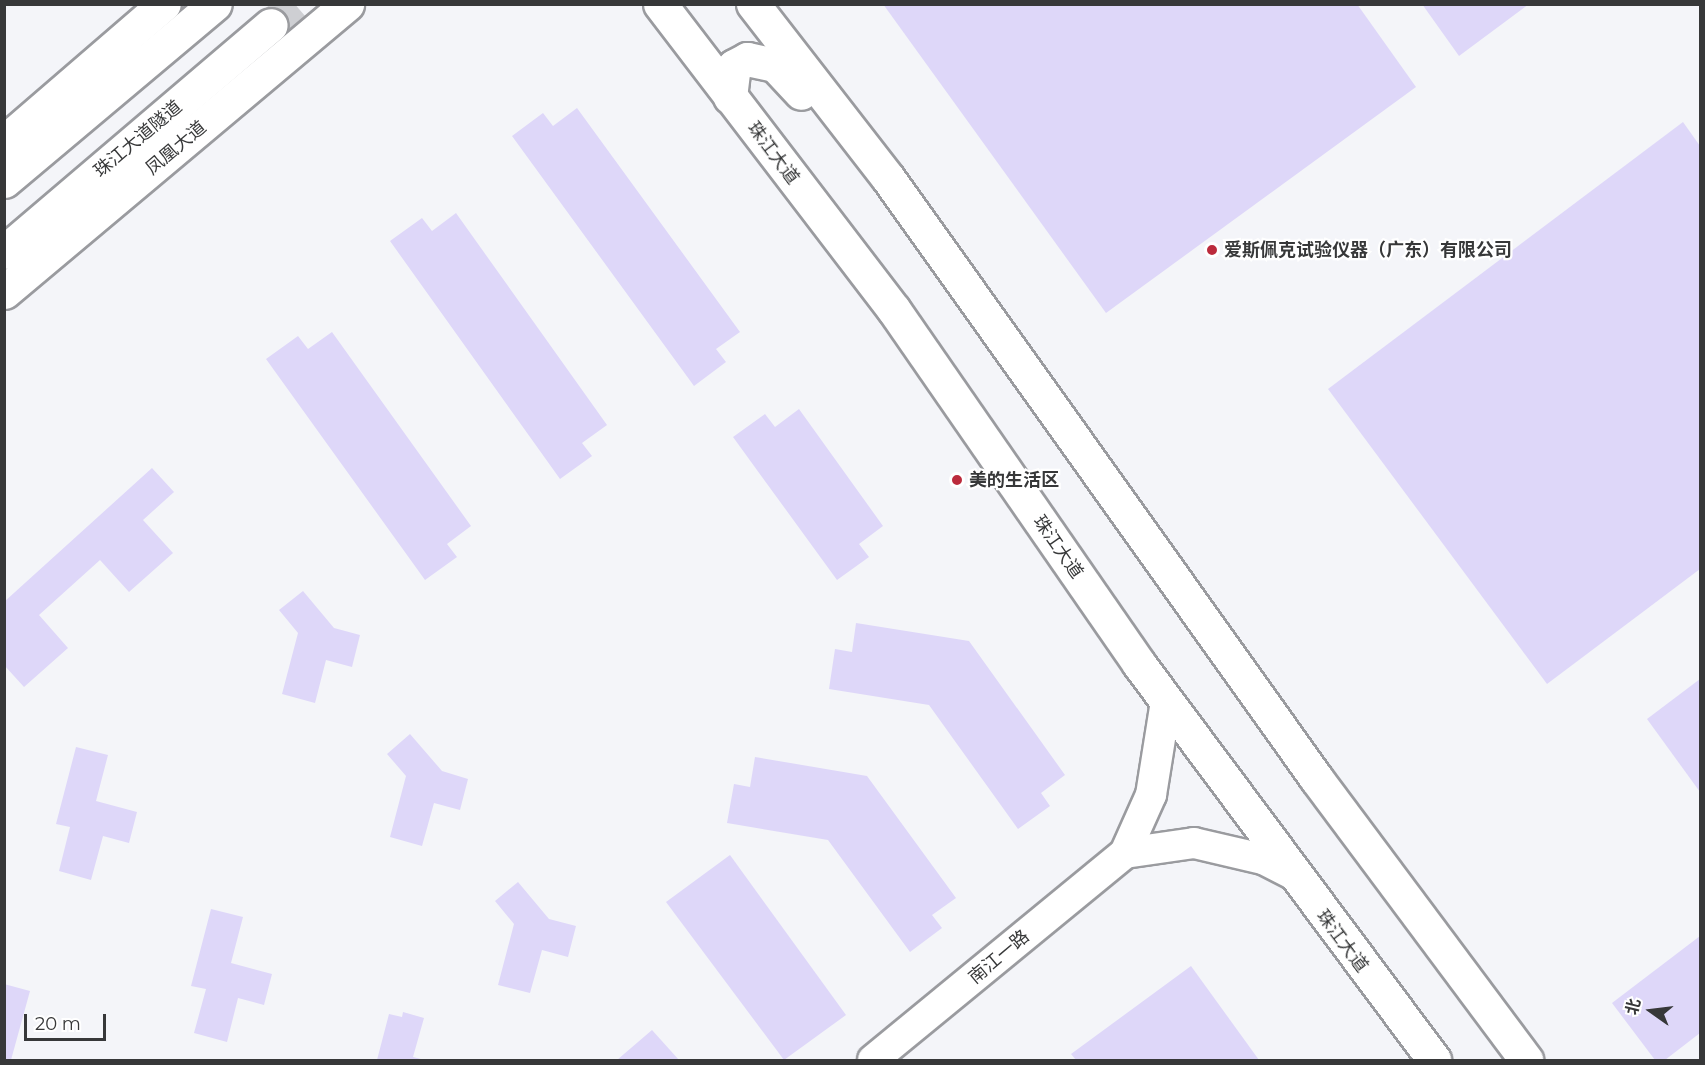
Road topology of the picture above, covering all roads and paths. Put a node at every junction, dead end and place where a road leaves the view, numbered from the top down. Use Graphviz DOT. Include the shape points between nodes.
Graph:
graph roads {
  1 [pos="164,4"];
  2 [pos="215,4"];
  3 [pos="660,4"];
  4 [pos="753,4"];
  5 [pos="345,6"];
  6 [pos="271,25"];
  7 [pos="730,97"];
  8 [pos="4,142"];
  9 [pos="871,156"];
  10 [pos="4,181"];
  11 [pos="4,252"];
  12 [pos="4,292"];
  13 [pos="1166,701"];
  14 [pos="1125,853"];
  15 [pos="1294,875"];
  16 [pos="873,1060"];
  17 [pos="1434,1060"];
  18 [pos="1526,1060"];
  1 -- 8 [label="main road"];
  2 -- 10 [label="main road"];
  3 -- 7 [label="main road, 珠江大道"];
  4 -- 9 [label="main road"];
  5 -- 12 [label="main road, 凤凰大道"];
  6 -- 11 [label="main road, 珠江大道隧道"];
  7 -- 9 [label="main road" via="734,66 747,59 775,65 826,121"];
  7 -- 13 [label="main road, 珠江大道" via="894,310"];
  9 -- 18 [label="main road" via="1316,778"];
  13 -- 14 [label="street" via="1151,795"];
  13 -- 15 [label="main road, 珠江大道"];
  14 -- 15 [label="street" via="1194,843 1263,858"];
  14 -- 16 [label="street, 南江一路"];
  15 -- 17 [label="main road, 珠江大道"];
}
